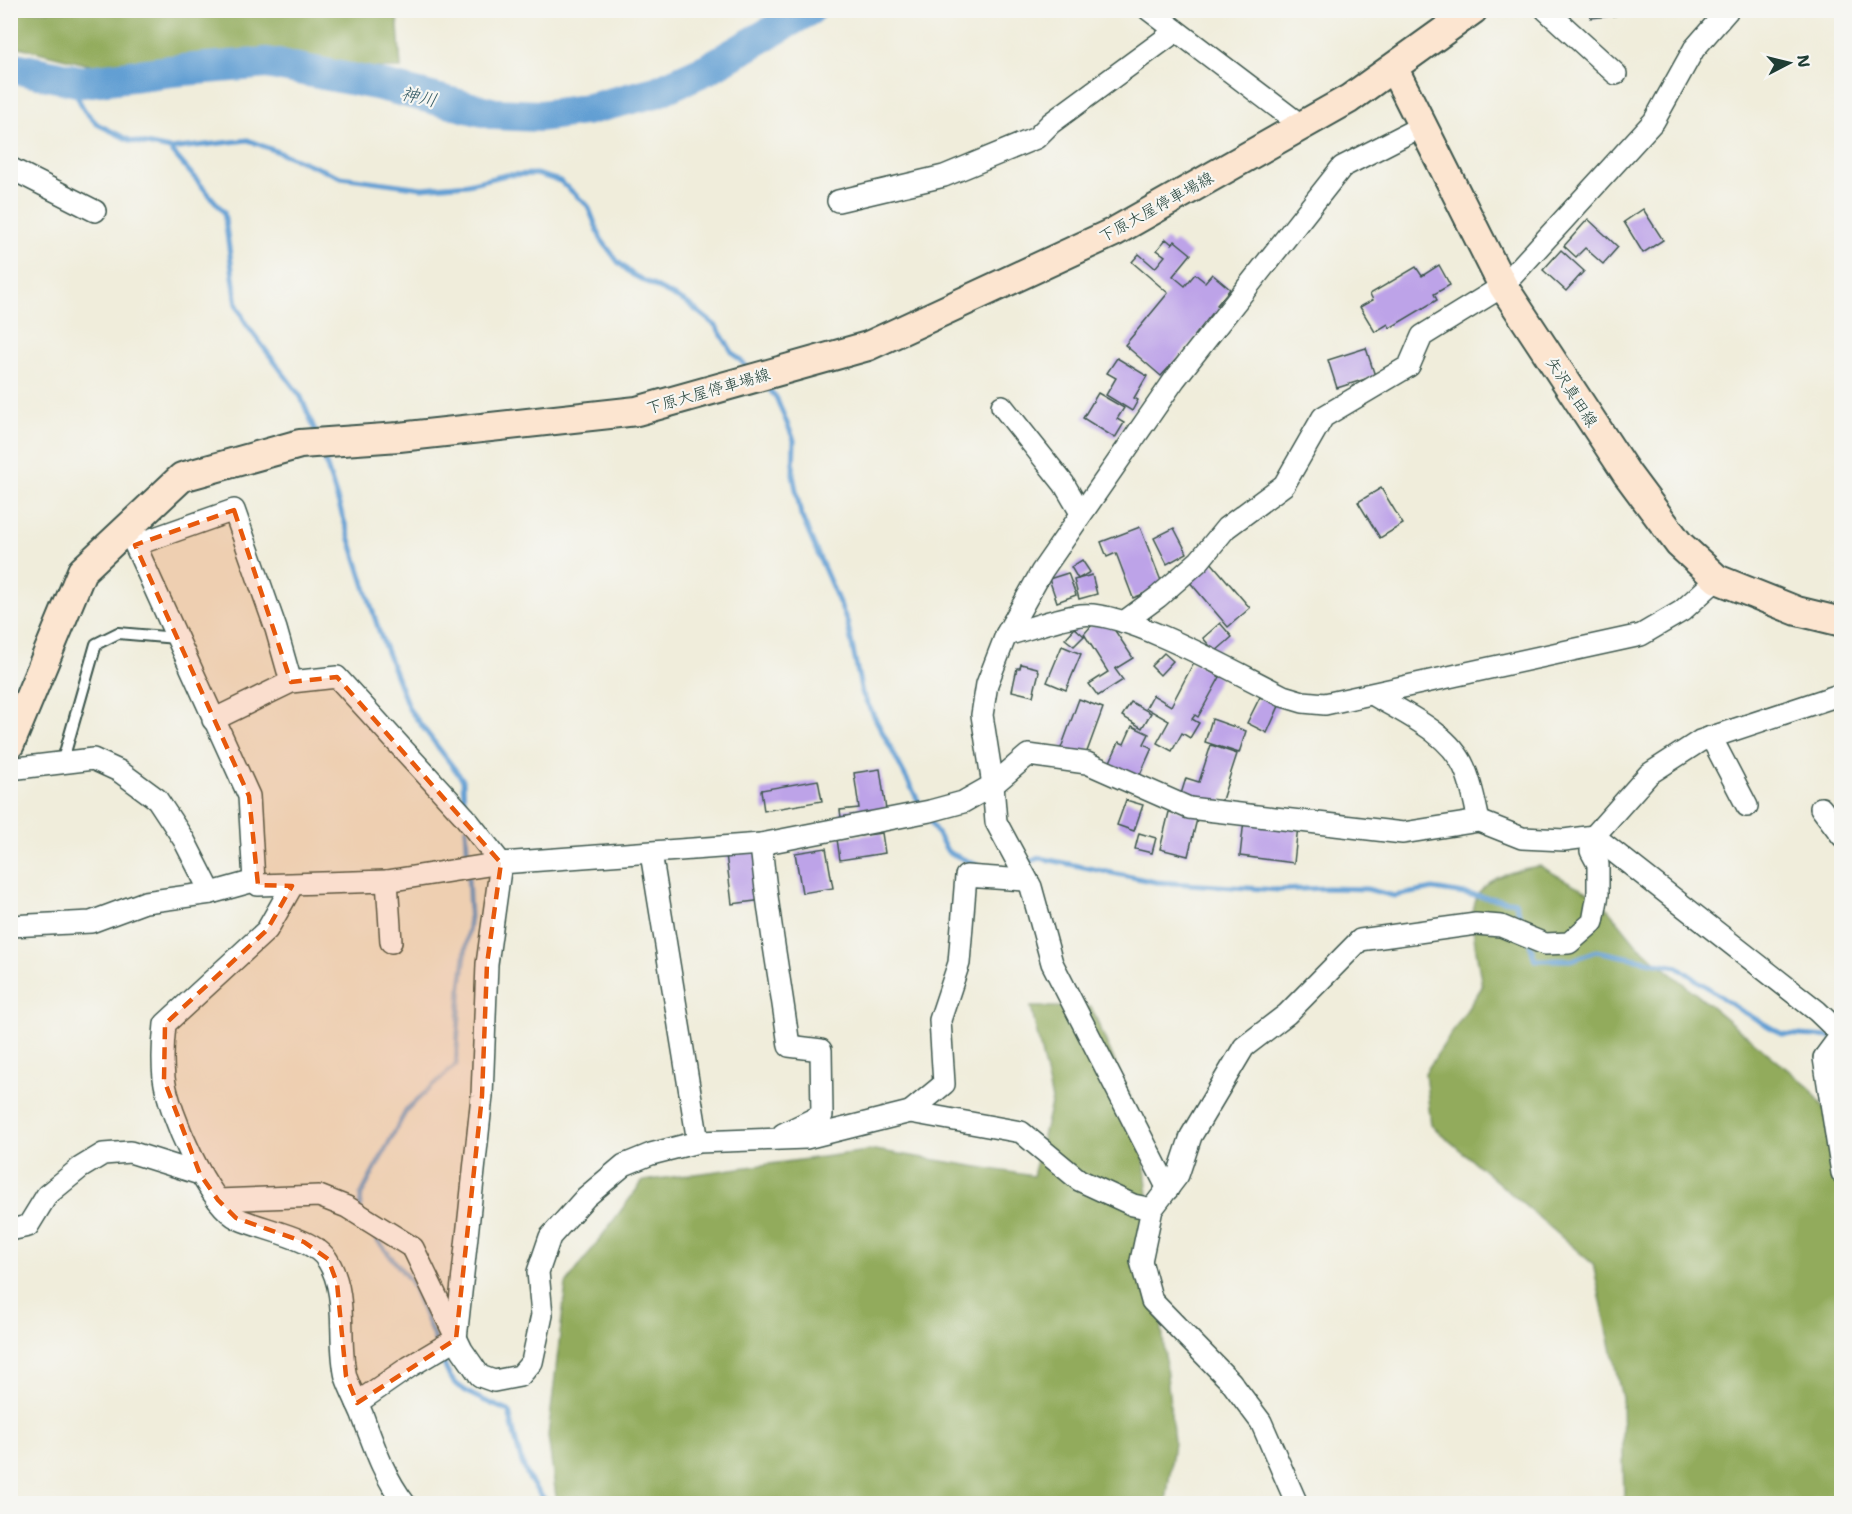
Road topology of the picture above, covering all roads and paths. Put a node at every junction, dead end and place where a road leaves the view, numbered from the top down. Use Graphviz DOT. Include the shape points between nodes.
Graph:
graph roads {
  1 [pos="1149,10"];
  2 [pos="1473,10"];
  3 [pos="1546,10"];
  4 [pos="1728,10"];
  5 [pos="1176,31"];
  6 [pos="1394,69"];
  7 [pos="1616,74"];
  8 [pos="1302,126"];
  9 [pos="1422,126"];
  10 [pos="10,168"];
  11 [pos="838,201"];
  12 [pos="95,211"];
  13 [pos="1503,286"];
  14 [pos="1002,406"];
  15 [pos="1081,513"];
  16 [pos="1717,579"];
  17 [pos="1124,622"];
  18 [pos="1842,622"];
  19 [pos="1006,635"];
  20 [pos="176,638"];
  21 [pos="291,682"];
  22 [pos="1842,694"];
  23 [pos="1374,695"];
  24 [pos="213,720"];
  25 [pos="1711,737"];
  26 [pos="10,744"];
  27 [pos="62,763"];
  28 [pos="10,769"];
  29 [pos="993,785"];
  30 [pos="1747,806"];
  31 [pos="1821,808"];
  32 [pos="1479,821"];
  33 [pos="1594,836"];
  34 [pos="1842,836"];
  35 [pos="761,844"];
  36 [pos="651,853"];
  37 [pos="1605,857"];
  38 [pos="501,863"];
  39 [pos="1025,880"];
  40 [pos="254,881"];
  41 [pos="387,881"];
  42 [pos="292,886"];
  43 [pos="211,893"];
  44 [pos="10,926"];
  45 [pos="391,942"];
  46 [pos="1841,1035"];
  47 [pos="910,1112"];
  48 [pos="778,1137"];
  49 [pos="698,1142"];
  50 [pos="1842,1173"];
  51 [pos="200,1174"];
  52 [pos="1168,1189"];
  53 [pos="218,1200"];
  54 [pos="1152,1209"];
  55 [pos="10,1230"];
  56 [pos="456,1339"];
  57 [pos="357,1403"];
  58 [pos="405,1503"];
  59 [pos="1297,1503"];
  1 -- 5 [label="street"];
  2 -- 6 [label="main road, 下原大屋停車場線"];
  3 -- 7 [label="street"];
  4 -- 13 [label="street" via="1694,49 1654,121"];
  5 -- 8 [label="street"];
  5 -- 11 [label="street" via="1036,138 944,176"];
  6 -- 8 [label="main road, 下原大屋停車場線"];
  6 -- 9 [label="main road, 矢沢真田線"];
  8 -- 26 [label="main road, 下原大屋停車場線" via="1114,232 879,342 637,411 319,443 182,477 82,571"];
  9 -- 13 [label="main road, 矢沢真田線"];
  9 -- 15 [label="street" via="1342,167 1175,379"];
  10 -- 12 [label="street"];
  13 -- 16 [label="main road, 矢沢真田線" via="1627,474 1679,544"];
  13 -- 17 [label="street" via="1422,336 1409,366 1323,417 1284,485 1226,528 1199,561"];
  14 -- 15 [label="street" via="1064,484"];
  15 -- 19 [label="street"];
  16 -- 18 [label="main road, 矢沢真田線" via="1797,611"];
  16 -- 23 [label="street" via="1682,611 1641,635"];
  17 -- 19 [label="street" via="1082,614"];
  17 -- 23 [label="street" via="1303,702 1325,704"];
  19 -- 29 [label="street" via="987,684 982,715"];
  20 -- 21 [label="street" via="135,545 234,510"];
  20 -- 24 [label="street"];
  20 -- 27 [label="lane" via="118,633 96,644"];
  21 -- 24 [label="street"];
  21 -- 38 [label="street" via="337,677 464,816"];
  22 -- 25 [label="street"];
  23 -- 32 [label="street" via="1447,744 1464,766"];
  24 -- 40 [label="street" via="249,796"];
  25 -- 30 [label="street"];
  25 -- 33 [label="street" via="1648,774"];
  27 -- 28 [label="street"];
  27 -- 43 [label="street" via="93,759 119,771 157,799"];
  29 -- 32 [label="street" via="1028,755 1087,763 1189,808 1403,833"];
  29 -- 35 [label="street" via="963,802 930,812"];
  29 -- 39 [label="street" via="996,822"];
  31 -- 34 [label="street"];
  32 -- 33 [label="street" via="1522,838 1564,840"];
  33 -- 37 [label="street"];
  35 -- 36 [label="street"];
  35 -- 48 [label="street" via="768,920 777,954 789,1046 821,1050 822,1063 822,1115"];
  36 -- 38 [label="street"];
  36 -- 49 [label="street"];
  37 -- 46 [label="street" via="1817,1011"];
  37 -- 52 [label="street" via="1593,922 1569,943 1545,944 1501,926 1476,924 1360,940 1287,1014 1244,1047 1191,1136 1178,1175"];
  38 -- 41 [label="street"];
  38 -- 56 [label="street" via="487,964 482,1096"];
  39 -- 47 [label="street" via="966,876 959,963 940,1020 944,1084"];
  39 -- 52 [label="street" via="1031,887 1052,963"];
  40 -- 42 [label="street" via="258,885"];
  40 -- 43 [label="street"];
  41 -- 42 [label="street"];
  41 -- 45 [label="street"];
  42 -- 51 [label="street" via="267,930 165,1024 164,1080 171,1108"];
  43 -- 44 [label="street" via="145,902 91,922"];
  46 -- 50 [label="street" via="1824,1058"];
  47 -- 48 [label="street" via="806,1138"];
  47 -- 54 [label="street" via="1021,1132 1078,1180"];
  48 -- 49 [label="street"];
  49 -- 56 [label="street" via="624,1165 586,1197 550,1237 538,1272 542,1315 537,1347 532,1362 520,1376 494,1381 480,1376"];
  51 -- 53 [label="street"];
  51 -- 55 [label="street" via="130,1152 103,1154 47,1195 28,1226"];
  52 -- 54 [label="street"];
  53 -- 56 [label="street" via="319,1196 347,1208 413,1248"];
  53 -- 57 [label="street" via="236,1218 304,1242 328,1259 337,1283 346,1376"];
  54 -- 59 [label="street" via="1141,1262 1152,1301 1231,1382 1261,1422"];
  56 -- 57 [label="street"];
  57 -- 58 [label="street" via="390,1485"];
}
